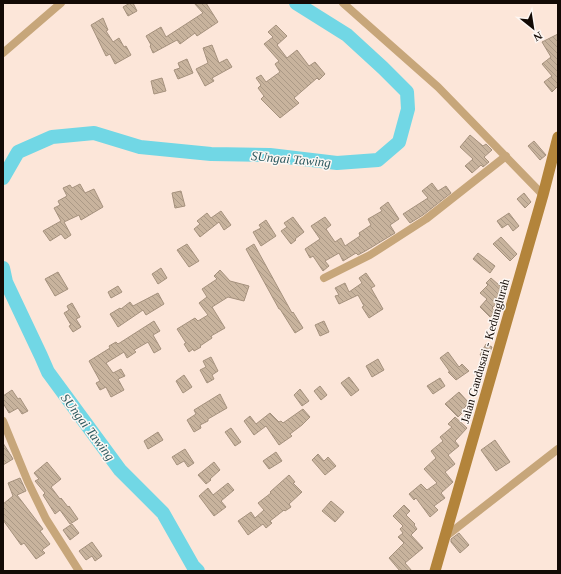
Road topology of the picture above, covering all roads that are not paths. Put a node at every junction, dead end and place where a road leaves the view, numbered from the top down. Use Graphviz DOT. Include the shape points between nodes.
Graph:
graph roads {
  1 [pos="62,3"];
  2 [pos="343,3"];
  3 [pos="3,53"];
  4 [pos="558,137"];
  5 [pos="506,156"];
  6 [pos="543,195"];
  7 [pos="324,278"];
  8 [pos="3,421"];
  9 [pos="558,449"];
  10 [pos="445,537"];
  11 [pos="79,571"];
  12 [pos="435,571"];
  1 -- 3 [label="street"];
  2 -- 5 [label="street" via="438,87"];
  4 -- 6 [label="street, Jalan Gandusari - Kedunglurah"];
  5 -- 6 [label="street"];
  5 -- 7 [label="street" via="426,219 370,255"];
  6 -- 10 [label="street, Jalan Gandusari - Kedunglurah"];
  8 -- 11 [label="street" via="46,519"];
  9 -- 10 [label="street"];
  10 -- 12 [label="street, Jalan Gandusari - Kedunglurah"];
}
